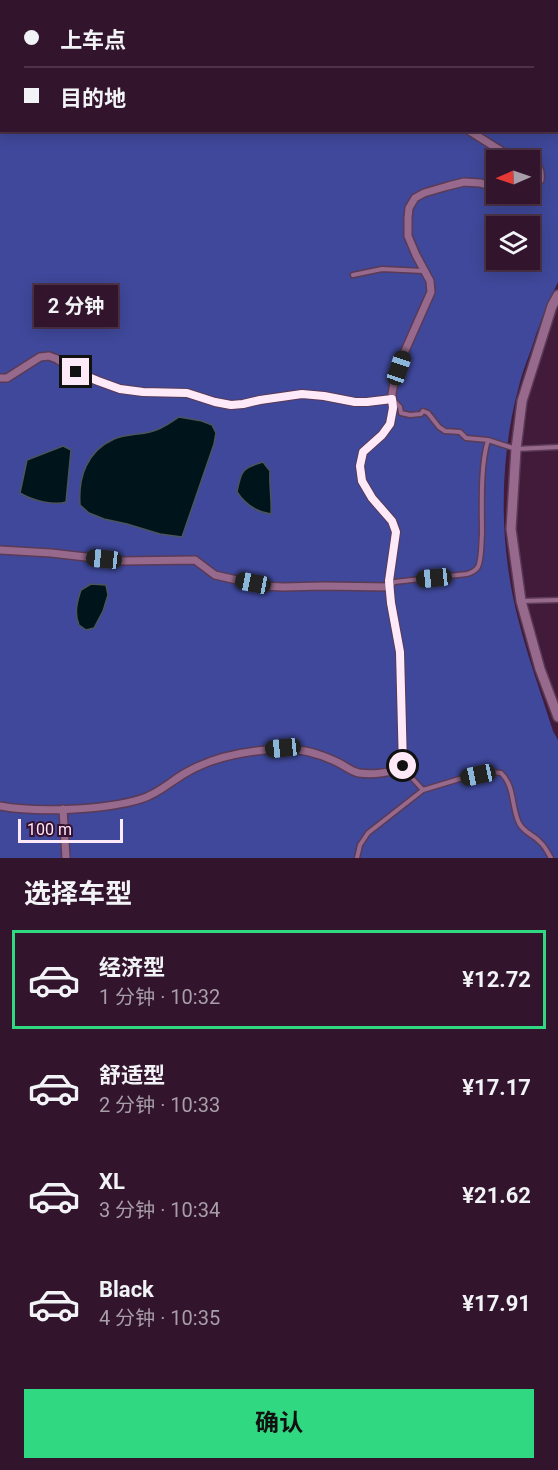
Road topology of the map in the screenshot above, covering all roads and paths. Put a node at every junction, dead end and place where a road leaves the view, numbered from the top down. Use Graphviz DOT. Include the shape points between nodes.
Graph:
graph roads {
  1 [pos="520,0"];
  2 [pos="534,0"];
  3 [pos="471,132"];
  4 [pos="500,150"];
  5 [pos="486,184"];
  6 [pos="425,271"];
  7 [pos="353,275"];
  8 [pos="558,295"];
  9 [pos="0,378"];
  10 [pos="392,399"];
  11 [pos="488,440"];
  12 [pos="558,447"];
  13 [pos="516,449"];
  14 [pos="0,550"];
  15 [pos="390,588"];
  16 [pos="558,600"];
  17 [pos="521,601"];
  18 [pos="558,717"];
  19 [pos="402,767"];
  20 [pos="423,790"];
  21 [pos="0,806"];
  22 [pos="63,809"];
  23 [pos="66,858"];
  24 [pos="357,858"];
  25 [pos="551,858"];
  1 -- 2 [label="street"];
  3 -- 4 [label="street"];
  5 -- 6 [label="street" via="464,182 415,198 409,208 408,236"];
  6 -- 7 [label="lane" via="382,269"];
  6 -- 10 [label="street" via="431,292 404,353"];
  8 -- 13 [label="street" via="522,401"];
  9 -- 10 [label="street" via="49,356 76,372 120,389 187,393 231,405 302,394 355,402"];
  10 -- 11 [label="lane" via="404,415 423,411 445,431"];
  10 -- 15 [label="street" via="390,424 363,452 360,466 362,481 396,532"];
  11 -- 13 [label="lane"];
  11 -- 15 [label="lane" via="478,566 467,574 394,582"];
  12 -- 13 [label="lane"];
  13 -- 17 [label="street" via="510,529"];
  14 -- 15 [label="street" via="121,561 195,560 215,575 263,586"];
  15 -- 19 [label="street" via="400,652"];
  16 -- 17 [label="lane"];
  17 -- 18 [label="street"];
  19 -- 20 [label="lane"];
  19 -- 22 [label="street" via="357,773 307,750 258,751 211,761 142,799"];
  20 -- 24 [label="lane" via="369,833"];
  20 -- 25 [label="lane" via="501,772 511,789 517,820 523,830 541,842"];
  21 -- 22 [label="street"];
  22 -- 23 [label="street"];
}
